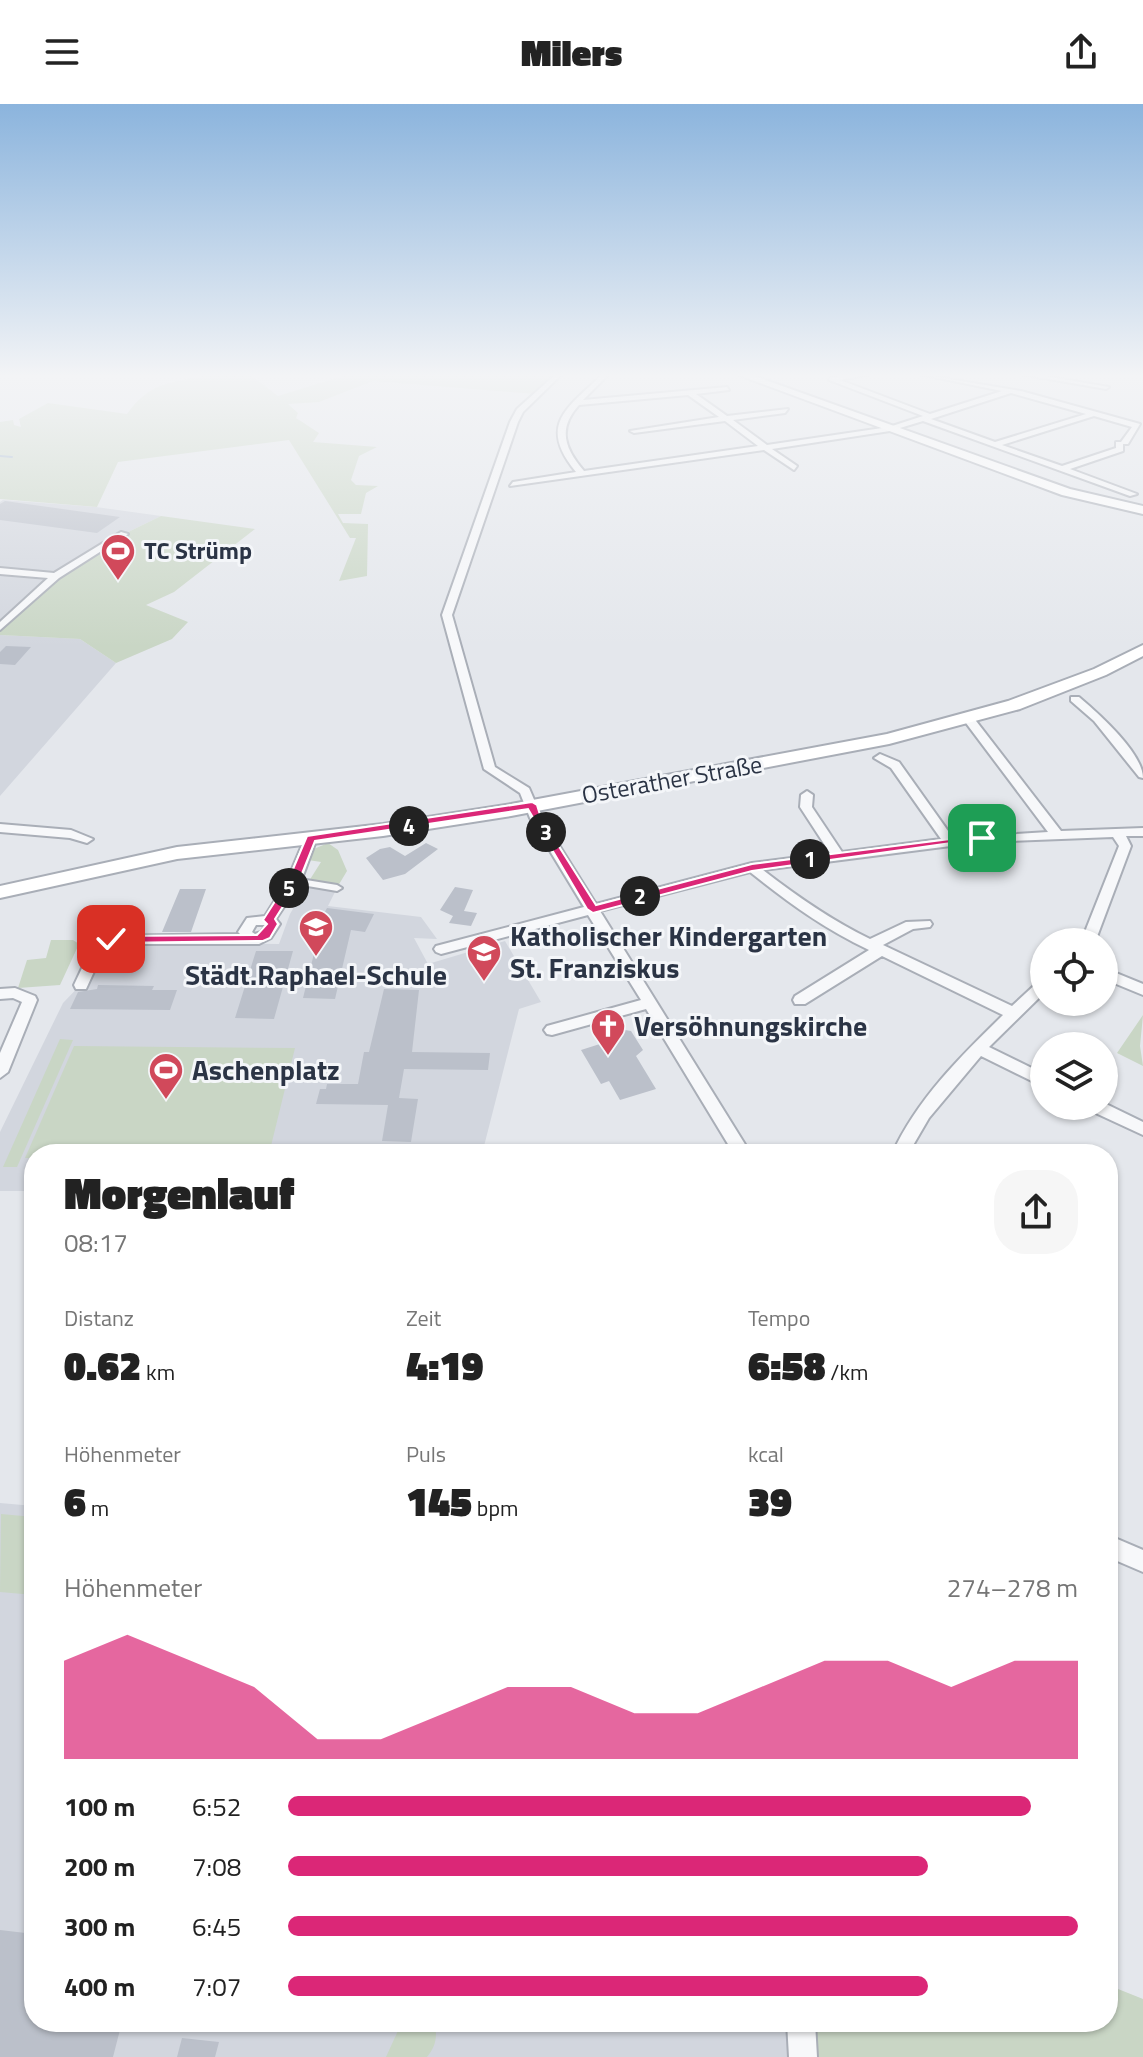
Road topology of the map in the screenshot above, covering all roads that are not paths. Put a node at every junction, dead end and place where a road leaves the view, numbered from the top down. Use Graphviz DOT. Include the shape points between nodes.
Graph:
graph roads {
  1 [pos="499,465"];
  2 [pos="573,465"];
  3 [pos="637,465"];
  4 [pos="790,465"];
  5 [pos="993,465"];
  6 [pos="1056,465"];
  7 [pos="1072,465"];
  8 [pos="794,468"];
  9 [pos="1064,468"];
  10 [pos="581,473"];
  11 [pos="513,484"];
  12 [pos="1133,494"];
  13 [pos="1143,510"];
  14 [pos="124,534"];
  15 [pos="0,571"];
  16 [pos="56,576"];
  17 [pos="0,627"];
  18 [pos="1143,650"];
  19 [pos="1075,699"];
  20 [pos="969,719"];
  21 [pos="880,758"];
  22 [pos="1143,774"];
  23 [pos="807,795"];
  24 [pos="532,805"];
  25 [pos="0,828"];
  26 [pos="1143,832"];
  27 [pos="1118,834"];
  28 [pos="1058,836"];
  29 [pos="311,838"];
  30 [pos="87,839"];
  31 [pos="949,842"];
  32 [pos="838,855"];
  33 [pos="752,867"];
  34 [pos="294,881"];
  35 [pos="337,888"];
  36 [pos="0,892"];
  37 [pos="593,909"];
  38 [pos="925,924"];
  39 [pos="1093,928"];
  40 [pos="876,947"];
  41 [pos="441,949"];
  42 [pos="1118,981"];
  43 [pos="81,985"];
  44 [pos="0,994"];
  45 [pos="1143,994"];
  46 [pos="1030,998"];
  47 [pos="800,1000"];
  48 [pos="650,1003"];
  49 [pos="1013,1013"];
  50 [pos="552,1030"];
  51 [pos="980,1049"];
  52 [pos="0,1072"];
  53 [pos="1030,1074"];
  54 [pos="1118,1117"];
  55 [pos="1143,1129"];
  56 [pos="737,1144"];
  57 [pos="905,1144"];
  58 [pos="1118,1550"];
  59 [pos="1143,1561"];
  60 [pos="802,2032"];
  61 [pos="803,2057"];
  1 -- 24 [label="street" via="447,615 490,769 525,791"];
  2 -- 10 [label="street"];
  3 -- 10 [label="street"];
  4 -- 8 [label="street"];
  5 -- 13 [label="main road" via="1081,496"];
  6 -- 9 [label="street"];
  7 -- 9 [label="street"];
  9 -- 12 [label="street"];
  10 -- 11 [label="street"];
  14 -- 16 [label="street"];
  15 -- 16 [label="street"];
  16 -- 17 [label="street"];
  18 -- 20 [label="main road, Osterather Straße" via="1058,689"];
  19 -- 22 [label="street"];
  20 -- 24 [label="main road, Osterather Straße" via="873,742"];
  20 -- 28 [label="street"];
  21 -- 31 [label="street" via="895,765"];
  23 -- 32 [label="street" via="806,807"];
  24 -- 29 [label="main road, Osterather Straße"];
  24 -- 37 [label="street"];
  25 -- 30 [label="street"];
  26 -- 27 [label="street"];
  27 -- 28 [label="street"];
  27 -- 39 [label="street" via="1125,846"];
  28 -- 31 [label="street"];
  29 -- 34 [label="street"];
  29 -- 36 [label="main road, Osterather Straße" via="148,858"];
  31 -- 32 [label="street"];
  32 -- 33 [label="street"];
  33 -- 37 [label="street"];
  33 -- 40 [label="street" via="798,904"];
  34 -- 35 [label="street"];
  34 -- 43 [label="street" via="269,920 273,924 259,939 111,939 96,952"];
  37 -- 41 [label="street"];
  37 -- 48 [label="street"];
  38 -- 40 [label="street" via="876,941"];
  40 -- 47 [label="street" via="876,954"];
  40 -- 49 [label="street"];
  42 -- 45 [label="street"];
  44 -- 52 [label="street" via="30,1000"];
  46 -- 49 [label="street"];
  48 -- 50 [label="street"];
  48 -- 56 [label="street"];
  49 -- 51 [label="street"];
  51 -- 53 [label="street"];
  51 -- 57 [label="street" via="914,1125"];
  54 -- 55 [label="street"];
  58 -- 59 [label="street"];
  60 -- 61 [label="street"];
}
